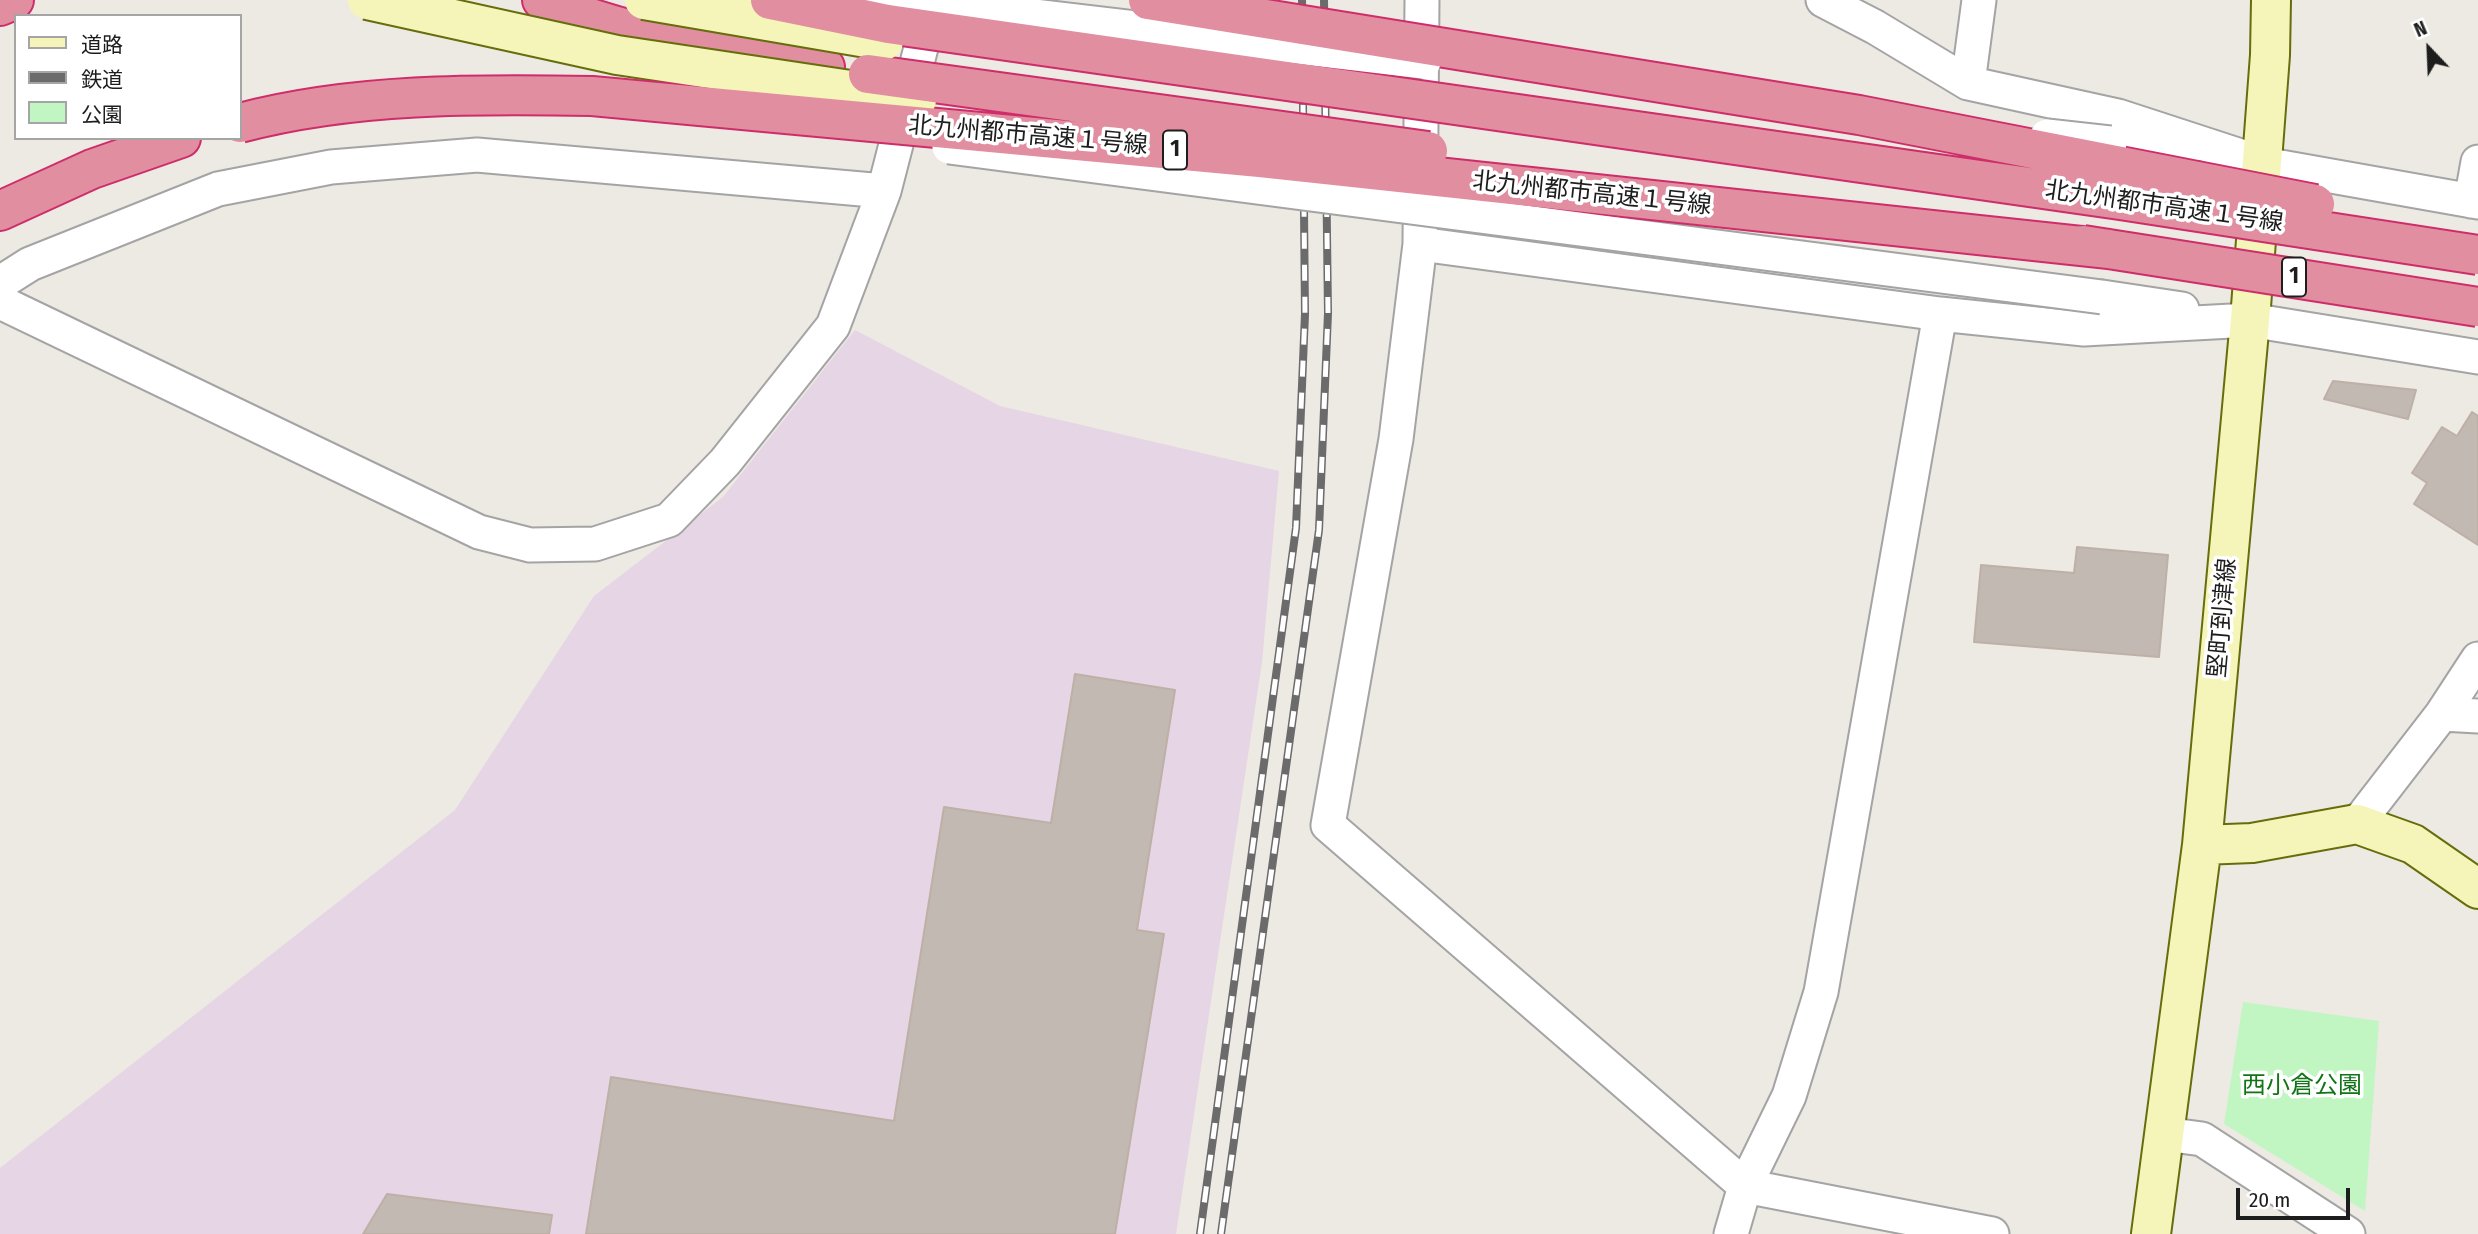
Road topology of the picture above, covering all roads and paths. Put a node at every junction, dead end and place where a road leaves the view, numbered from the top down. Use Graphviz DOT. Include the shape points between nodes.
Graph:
graph roads {
  1 [pos="14,0"];
  2 [pos="367,0"];
  3 [pos="542,0"];
  4 [pos="645,0"];
  5 [pos="770,0"];
  6 [pos="934,0"];
  7 [pos="1148,0"];
  8 [pos="1422,0"];
  9 [pos="1823,0"];
  10 [pos="1979,0"];
  11 [pos="2271,0"];
  12 [pos="0,6"];
  13 [pos="617,55"];
  14 [pos="1968,83"];
  15 [pos="242,123"];
  16 [pos="175,140"];
  17 [pos="2478,162"];
  18 [pos="2262,163"];
  19 [pos="884,191"];
  20 [pos="0,211"];
  21 [pos="2476,220"];
  22 [pos="1420,244"];
  23 [pos="2109,249"];
  24 [pos="2478,255"];
  25 [pos="0,283"];
  26 [pos="0,302"];
  27 [pos="2478,307"];
  28 [pos="1940,314"];
  29 [pos="2250,320"];
  30 [pos="2478,322"];
  31 [pos="2478,357"];
  32 [pos="2478,659"];
  33 [pos="2442,714"];
  34 [pos="2478,716"];
  35 [pos="2357,824"];
  36 [pos="2202,845"];
  37 [pos="2478,889"];
  38 [pos="2165,1134"];
  39 [pos="1745,1186"];
  40 [pos="1731,1234"];
  41 [pos="1992,1234"];
  42 [pos="2151,1234"];
  43 [pos="2348,1234"];
  1 -- 12 [label="highway"];
  2 -- 13 [label="street, bridge"];
  3 -- 23 [label="highway, 北九州都市高速１号線 / 1, bridge" via="629,29 740,54"];
  4 -- 18 [label="street, bridge" via="958,7"];
  4 -- 21 [label="street, bridge" via="887,42 2178,195"];
  5 -- 24 [label="highway, 北九州都市高速１号線 / 1, bridge" via="888,24"];
  6 -- 19 [label="street"];
  7 -- 21 [label="highway, 北九州都市高速１号線, bridge"];
  8 -- 22 [label="street"];
  9 -- 14 [label="street"];
  10 -- 14 [label="street"];
  11 -- 18 [label="street, 堅町到津線"];
  13 -- 29 [label="street, bridge" via="923,144"];
  13 -- 30 [label="street, bridge" via="2116,265"];
  14 -- 18 [label="street" via="2118,116"];
  15 -- 23 [label="highway, 北九州都市高速１号線 / 1, bridge" via="331,106 417,97 592,96 1260,158"];
  16 -- 20 [label="highway" via="92,169"];
  17 -- 21 [label="street"];
  18 -- 21 [label="street"];
  18 -- 29 [label="street, 堅町到津線"];
  19 -- 25 [label="street" via="477,155 331,167 218,188 30,264"];
  19 -- 26 [label="street" via="833,326 725,462 669,520 595,544 530,545 479,532"];
  22 -- 28 [label="street"];
  22 -- 39 [label="street" via="1396,439 1328,825"];
  23 -- 27 [label="highway, 北九州都市高速１号線 / 1, bridge"];
  28 -- 29 [label="street" via="2084,329"];
  28 -- 39 [label="street" via="1821,992 1789,1096"];
  29 -- 31 [label="street"];
  29 -- 36 [label="street, 堅町到津線"];
  32 -- 33 [label="street"];
  33 -- 34 [label="street"];
  33 -- 35 [label="street"];
  35 -- 36 [label="street" via="2252,843"];
  35 -- 37 [label="street" via="2413,844"];
  36 -- 38 [label="street, 堅町到津線"];
  38 -- 42 [label="street, 堅町到津線"];
  38 -- 43 [label="street" via="2202,1139"];
  39 -- 40 [label="street"];
  39 -- 41 [label="street"];
}
